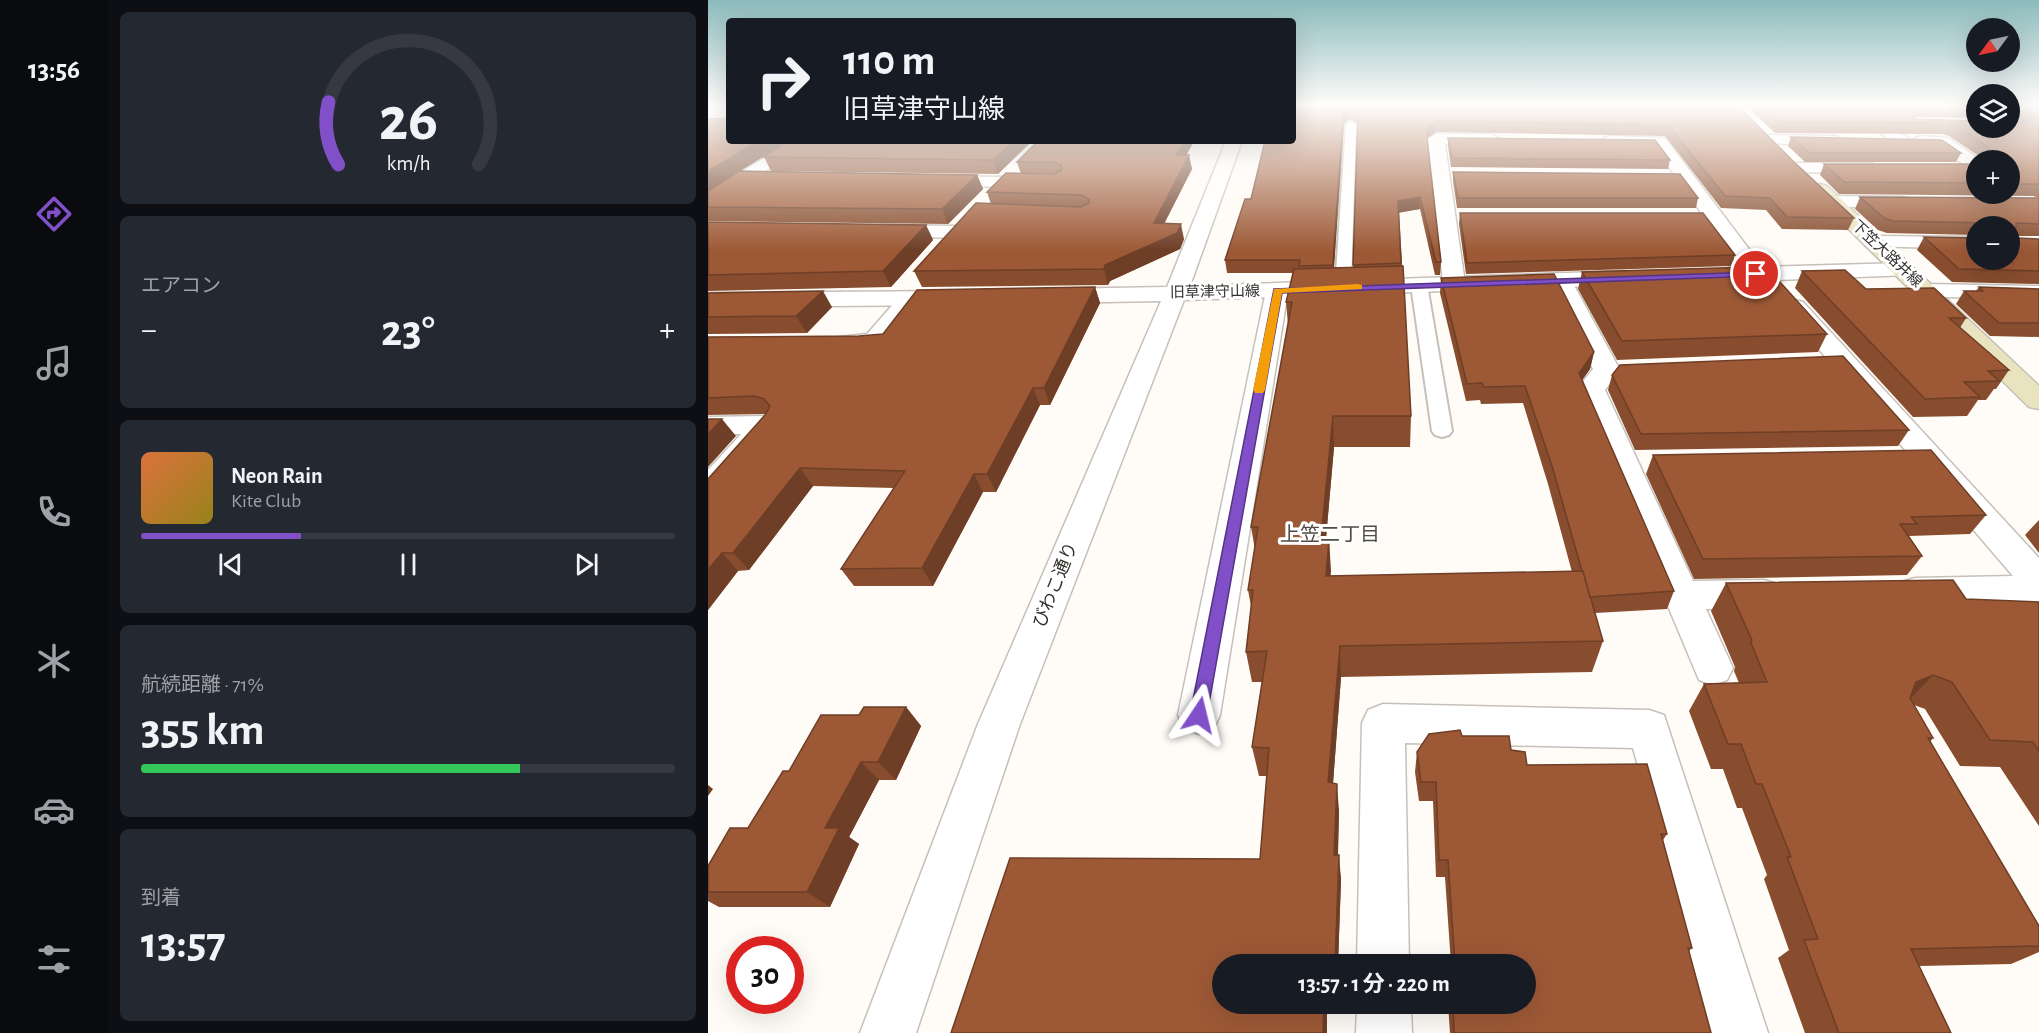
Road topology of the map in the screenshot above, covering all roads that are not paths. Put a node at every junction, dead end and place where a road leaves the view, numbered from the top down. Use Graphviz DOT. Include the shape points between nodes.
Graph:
graph roads {
  1 [pos="781,154"];
  2 [pos="1229,154"];
  3 [pos="1350,154"];
  4 [pos="1438,154"];
  5 [pos="1669,154"];
  6 [pos="1783,154"];
  7 [pos="1797,168"];
  8 [pos="1881,168"];
  9 [pos="1966,168"];
  10 [pos="1953,169"];
  11 [pos="1440,174"];
  12 [pos="1464,174"];
  13 [pos="1662,176"];
  14 [pos="1685,176"];
  15 [pos="742,178"];
  16 [pos="778,179"];
  17 [pos="920,181"];
  18 [pos="2020,195"];
  19 [pos="988,197"];
  20 [pos="708,200"];
  21 [pos="1833,202"];
  22 [pos="1927,203"];
  23 [pos="2011,204"];
  24 [pos="2036,206"];
  25 [pos="1446,216"];
  26 [pos="1469,216"];
  27 [pos="1690,216"];
  28 [pos="1714,216"];
  29 [pos="860,231"];
  30 [pos="1873,242"];
  31 [pos="1966,243"];
  32 [pos="939,249"];
  33 [pos="1903,270"];
  34 [pos="917,274"];
  35 [pos="1761,274"];
  36 [pos="1711,276"];
  37 [pos="1643,278"];
  38 [pos="1560,280"];
  39 [pos="1454,284"];
  40 [pos="1419,285"];
  41 [pos="1343,288"];
  42 [pos="1278,291"];
  43 [pos="1926,291"];
  44 [pos="1176,292"];
  45 [pos="2039,293"];
  46 [pos="1026,296"];
  47 [pos="980,297"];
  48 [pos="903,299"];
  49 [pos="708,300"];
  50 [pos="811,343"];
  51 [pos="1843,361"];
  52 [pos="1807,362"];
  53 [pos="2039,401"];
  54 [pos="708,426"];
  55 [pos="1442,431"];
  56 [pos="1893,457"];
  57 [pos="1928,457"];
  58 [pos="1659,461"];
  59 [pos="1623,462"];
  60 [pos="708,490"];
  61 [pos="2039,582"];
  62 [pos="2039,590"];
  63 [pos="1883,592"];
  64 [pos="1799,593"];
  65 [pos="1680,595"];
  66 [pos="1713,668"];
  67 [pos="1199,715"];
  68 [pos="1383,954"];
  69 [pos="1384,1014"];
  70 [pos="888,1033"];
  71 [pos="1384,1033"];
  72 [pos="1740,1033"];
  1 -- 15 [label="street"];
  2 -- 44 [label="street, びわこ通り"];
  3 -- 41 [label="lane"];
  4 -- 11 [label="street"];
  5 -- 14 [label="street"];
  6 -- 7 [label="main road, 下笠大路井線"];
  7 -- 8 [label="street"];
  7 -- 21 [label="main road, 下笠大路井線"];
  9 -- 10 [label="street"];
  11 -- 12 [label="street"];
  11 -- 25 [label="street"];
  13 -- 14 [label="street"];
  14 -- 28 [label="street"];
  15 -- 16 [label="street"];
  15 -- 20 [label="street"];
  17 -- 19 [label="street" via="1012,177"];
  18 -- 24 [label="street"];
  21 -- 22 [label="street"];
  21 -- 30 [label="main road, 下笠大路井線"];
  23 -- 24 [label="street"];
  25 -- 26 [label="street"];
  25 -- 39 [label="street"];
  27 -- 28 [label="street"];
  28 -- 35 [label="street"];
  29 -- 32 [label="street" via="960,225"];
  30 -- 31 [label="street"];
  30 -- 33 [label="main road, 下笠大路井線"];
  33 -- 35 [label="street"];
  33 -- 43 [label="main road, 下笠大路井線"];
  34 -- 48 [label="street"];
  35 -- 36 [label="street"];
  35 -- 51 [label="street"];
  37 -- 38 [label="street, 旧草津守山線"];
  38 -- 39 [label="street, 旧草津守山線"];
  38 -- 59 [label="street" via="1619,369 1591,388"];
  39 -- 40 [label="street, 旧草津守山線"];
  40 -- 41 [label="street, 旧草津守山線"];
  40 -- 55 [label="lane"];
  41 -- 42 [label="street, 旧草津守山線"];
  42 -- 44 [label="street, 旧草津守山線"];
  42 -- 67 [label="street"];
  43 -- 45 [label="street"];
  43 -- 53 [label="main road, 下笠大路井線"];
  44 -- 46 [label="street, 旧草津守山線"];
  44 -- 70 [label="street, びわこ通り" via="999,724"];
  47 -- 48 [label="street"];
  48 -- 49 [label="street"];
  48 -- 50 [label="street" via="874,341"];
  51 -- 52 [label="street"];
  51 -- 57 [label="street"];
  54 -- 60 [label="street" via="766,425"];
  56 -- 57 [label="street"];
  57 -- 61 [label="street"];
  58 -- 59 [label="street"];
  59 -- 65 [label="street"];
  62 -- 63 [label="street"];
  64 -- 65 [label="street"];
  65 -- 66 [label="street"];
  68 -- 72 [label="street" via="1383,723 1648,729"];
  69 -- 71 [label="street"];
}
